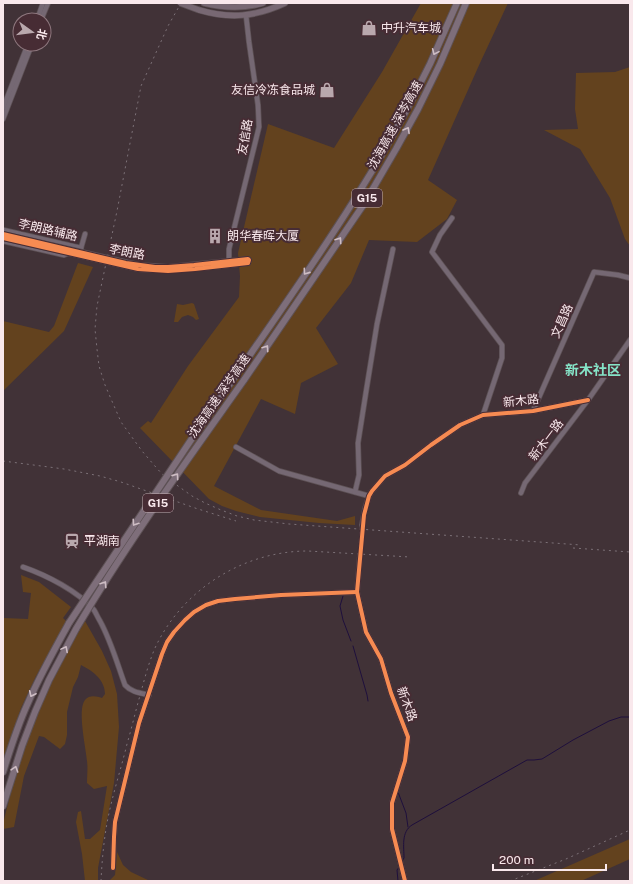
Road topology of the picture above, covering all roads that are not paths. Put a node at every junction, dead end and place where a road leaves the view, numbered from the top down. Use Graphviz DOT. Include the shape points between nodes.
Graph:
graph roads {
  1 [pos="180,3"];
  2 [pos="204,3"];
  3 [pos="263,3"];
  4 [pos="285,3"];
  5 [pos="457,3"];
  6 [pos="466,3"];
  7 [pos="248,15"];
  8 [pos="25,52"];
  9 [pos="29,52"];
  10 [pos="3,108"];
  11 [pos="3,119"];
  12 [pos="452,218"];
  13 [pos="3,230"];
  14 [pos="3,234"];
  15 [pos="85,234"];
  16 [pos="3,239"];
  17 [pos="81,248"];
  18 [pos="393,249"];
  19 [pos="230,261"];
  20 [pos="139,267"];
  21 [pos="630,278"];
  22 [pos="630,340"];
  23 [pos="588,400"];
  24 [pos="533,411"];
  25 [pos="483,415"];
  26 [pos="236,447"];
  27 [pos="355,492"];
  28 [pos="520,493"];
  29 [pos="369,496"];
  30 [pos="362,525"];
  31 [pos="360,556"];
  32 [pos="23,567"];
  33 [pos="357,592"];
  34 [pos="149,695"];
  35 [pos="3,772"];
  36 [pos="3,806"];
  37 [pos="113,868"];
  38 [pos="405,881"];
  1 -- 7 [label="main road, bridge" via="213,14"];
  2 -- 3 [label="main road" via="227,8"];
  4 -- 7 [label="main road"];
  5 -- 35 [label="highway, 沈海高速 深岑高速 / G15, one-way, bridge" via="415,94 354,201 69,623 26,705"];
  36 -- 6 [label="highway, 沈海高速 深岑高速 / G15, one-way, bridge" via="35,712 49,680 90,604 364,204 418,109"];
  7 -- 19 [label="street, 友信路" via="259,127 228,249"];
  8 -- 10 [label="street"];
  9 -- 11 [label="street"];
  12 -- 25 [label="street" via="432,252 502,345 502,358"];
  13 -- 17 [label="street, 李朗路辅路"];
  14 -- 20 [label="street, 李朗路, bridge"];
  15 -- 17 [label="street"];
  16 -- 17 [label="street, 李朗路辅路" via="64,255"];
  16 -- 20 [label="street, 李朗路, bridge"];
  18 -- 27 [label="street" via="366,392 358,444"];
  19 -- 20 [label="street, 李朗路"];
  19 -- 20 [label="street, 李朗路" via="248,261 168,271"];
  21 -- 24 [label="street, 文昌路" via="594,272"];
  22 -- 23 [label="street"];
  23 -- 24 [label="street, 新木路"];
  23 -- 28 [label="street, 新木一路"];
  24 -- 25 [label="street, 新木路"];
  25 -- 29 [label="street, 新木路" via="460,425 405,465 385,476"];
  26 -- 27 [label="street" via="279,471"];
  27 -- 29 [label="street"];
  29 -- 30 [label="street, 新木路"];
  31 -- 33 [label="street, 新木路"];
  32 -- 34 [label="street" via="38,572 72,592 94,611 104,628 125,685 133,691"];
  33 -- 34 [label="street" via="235,599 206,605 185,620 167,642"];
  33 -- 38 [label="street, 新木路" via="366,632 381,660 408,737 405,761 392,803 392,829"];
  34 -- 37 [label="street" via="134,742 116,822"];
}
